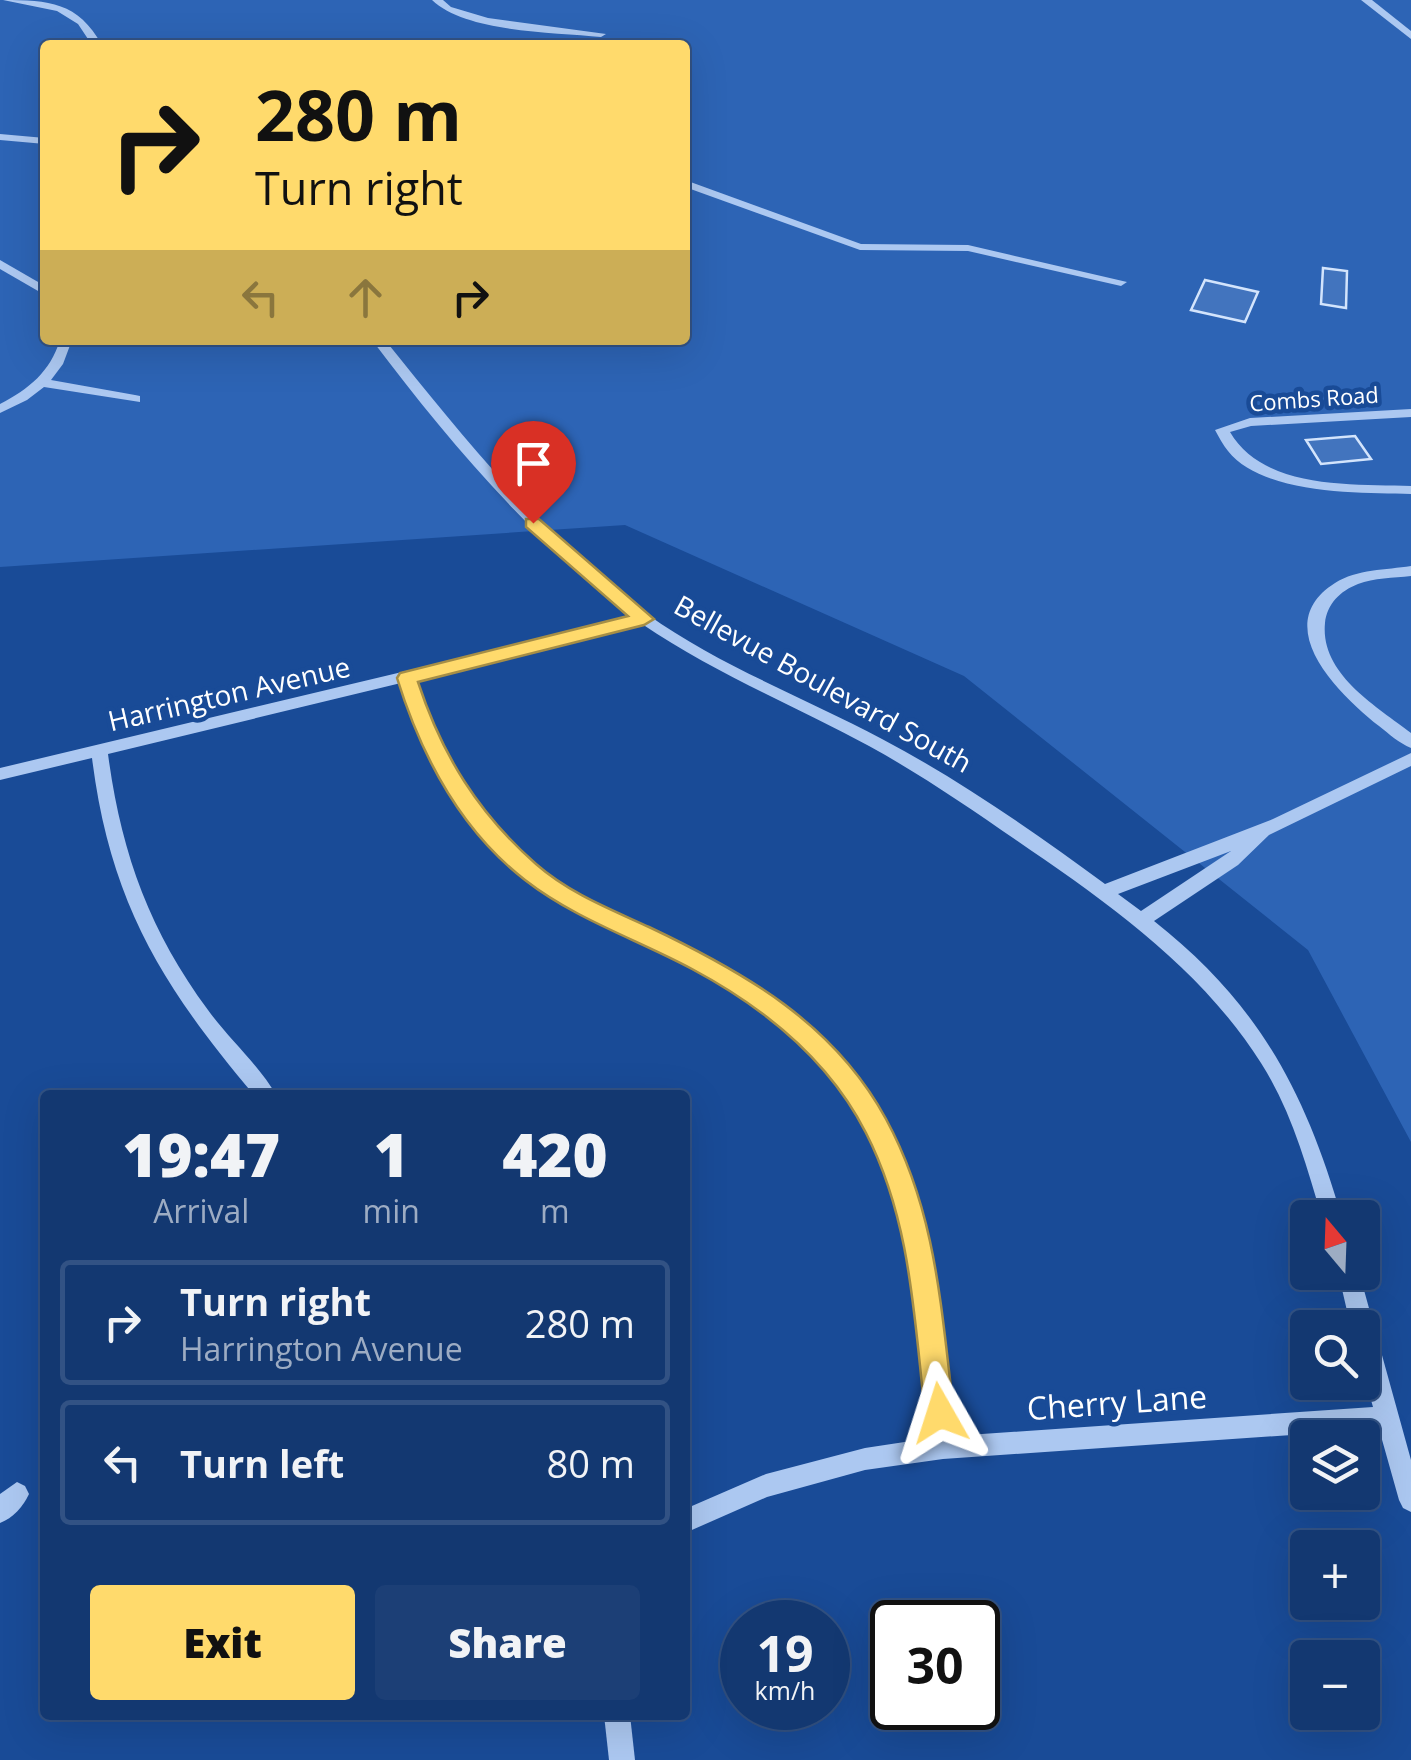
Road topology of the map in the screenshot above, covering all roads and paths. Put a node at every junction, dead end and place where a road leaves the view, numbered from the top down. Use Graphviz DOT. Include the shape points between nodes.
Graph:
graph roads {
  1 [pos="8,0"];
  2 [pos="438,0"];
  3 [pos="1366,0"];
  4 [pos="34,1"];
  5 [pos="602,34"];
  6 [pos="1411,36"];
  7 [pos="94,40"];
  8 [pos="0,137"];
  9 [pos="40,141"];
  10 [pos="690,187"];
  11 [pos="0,264"];
  12 [pos="1121,282"];
  13 [pos="40,287"];
  14 [pos="64,345"];
  15 [pos="382,345"];
  16 [pos="44,383"];
  17 [pos="136,399"];
  18 [pos="0,408"];
  19 [pos="1411,413"];
  20 [pos="1411,490"];
  21 [pos="1411,570"];
  22 [pos="644,619"];
  23 [pos="407,678"];
  24 [pos="1411,742"];
  25 [pos="99,751"];
  26 [pos="1411,759"];
  27 [pos="0,774"];
  28 [pos="1268,827"];
  29 [pos="1104,893"];
  30 [pos="1142,921"];
  31 [pos="262,1090"];
  32 [pos="1326,1200"];
  33 [pos="1380,1398"];
  34 [pos="1385,1417"];
  35 [pos="943,1448"];
  36 [pos="1411,1500"];
  37 [pos="690,1519"];
  38 [pos="618,1720"];
  39 [pos="622,1760"];
  1 -- 4 [label="street"];
  2 -- 5 [label="street" via="498,22"];
  3 -- 6 [label="street"];
  4 -- 7 [label="street" via="81,18"];
  8 -- 9 [label="street"];
  10 -- 12 [label="street" via="860,246 968,248"];
  11 -- 13 [label="street"];
  14 -- 16 [label="street"];
  15 -- 22 [label="street, Bellevue Boulevard South" via="533,523"];
  16 -- 17 [label="street"];
  16 -- 18 [label="street"];
  19 -- 20 [label="street, Combs Road" via="1250,422 1222,430 1241,455 1290,480"];
  21 -- 24 [label="street" via="1337,589 1322,607 1316,636 1338,679"];
  22 -- 23 [label="street, Harrington Avenue"];
  22 -- 29 [label="street, Bellevue Boulevard South" via="904,758"];
  23 -- 25 [label="street, Harrington Avenue"];
  23 -- 35 [label="street" via="444,776 530,872 781,1012 854,1090 916,1220"];
  25 -- 27 [label="street, Harrington Avenue"];
  25 -- 31 [label="street" via="104,810 140,919 205,1026"];
  26 -- 28 [label="street"];
  28 -- 29 [label="street"];
  28 -- 30 [label="street" via="1227,868 1178,892"];
  29 -- 30 [label="street, Bellevue Boulevard South"];
  30 -- 32 [label="street, Bellevue Boulevard South" via="1198,969 1268,1057 1304,1130"];
  33 -- 34 [label="street"];
  34 -- 35 [label="street, Cherry Lane"];
  34 -- 36 [label="street"];
  35 -- 37 [label="street, Cherry Lane" via="865,1459 766,1486"];
  38 -- 39 [label="street"];
}
